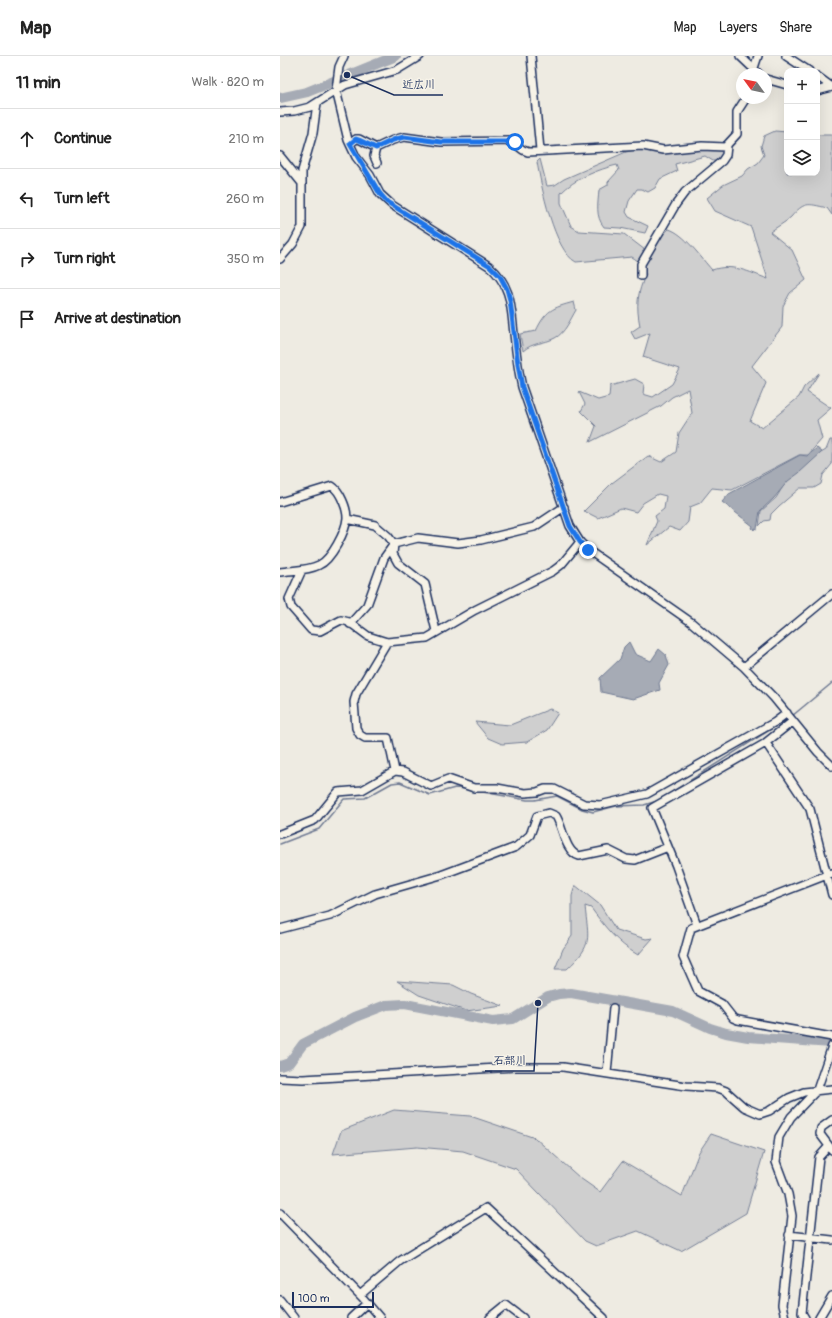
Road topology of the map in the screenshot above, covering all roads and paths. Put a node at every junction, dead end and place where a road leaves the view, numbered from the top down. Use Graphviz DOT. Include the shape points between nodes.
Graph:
graph roads {
  1 [pos="344,56"];
  2 [pos="531,56"];
  3 [pos="740,56"];
  4 [pos="758,56"];
  5 [pos="786,56"];
  6 [pos="417,57"];
  7 [pos="754,68"];
  8 [pos="804,68"];
  9 [pos="820,78"];
  10 [pos="772,81"];
  11 [pos="784,84"];
  12 [pos="832,87"];
  13 [pos="336,90"];
  14 [pos="820,90"];
  15 [pos="317,104"];
  16 [pos="742,104"];
  17 [pos="280,112"];
  18 [pos="350,144"];
  19 [pos="727,146"];
  20 [pos="376,148"];
  21 [pos="540,150"];
  22 [pos="280,156"];
  23 [pos="377,163"];
  24 [pos="302,182"];
  25 [pos="280,259"];
  26 [pos="641,276"];
  27 [pos="280,502"];
  28 [pos="564,507"];
  29 [pos="347,519"];
  30 [pos="580,542"];
  31 [pos="394,544"];
  32 [pos="302,570"];
  33 [pos="280,572"];
  34 [pos="832,594"];
  35 [pos="350,624"];
  36 [pos="436,631"];
  37 [pos="387,642"];
  38 [pos="744,667"];
  39 [pos="787,713"];
  40 [pos="793,721"];
  41 [pos="766,743"];
  42 [pos="832,766"];
  43 [pos="395,771"];
  44 [pos="280,834"];
  45 [pos="668,847"];
  46 [pos="829,874"];
  47 [pos="832,895"];
  48 [pos="697,925"];
  49 [pos="280,929"];
  50 [pos="613,1008"];
  51 [pos="832,1037"];
  52 [pos="832,1046"];
  53 [pos="607,1073"];
  54 [pos="280,1078"];
  55 [pos="832,1089"];
  56 [pos="817,1090"];
  57 [pos="832,1120"];
  58 [pos="830,1148"];
  59 [pos="280,1213"];
  60 [pos="790,1235"];
  61 [pos="810,1237"];
  62 [pos="832,1240"];
  63 [pos="360,1295"];
  64 [pos="832,1296"];
  65 [pos="280,1300"];
  66 [pos="367,1303"];
  67 [pos="294,1318"];
  68 [pos="351,1318"];
  69 [pos="380,1318"];
  70 [pos="490,1318"];
  71 [pos="523,1318"];
  72 [pos="604,1318"];
  73 [pos="785,1318"];
  74 [pos="805,1318"];
  75 [pos="819,1318"];
  1 -- 13 [label="street" via="339,67"];
  2 -- 21 [label="street"];
  3 -- 7 [label="street"];
  4 -- 7 [label="street"];
  5 -- 8 [label="street"];
  6 -- 13 [label="street" via="397,70"];
  9 -- 12 [label="street"];
  10 -- 11 [label="street"];
  12 -- 14 [label="street"];
  13 -- 15 [label="street"];
  13 -- 18 [label="street"];
  15 -- 17 [label="street"];
  15 -- 24 [label="street" via="313,133 302,171"];
  16 -- 19 [label="street" via="737,112 737,134"];
  18 -- 20 [label="street" via="356,139"];
  18 -- 28 [label="street" via="387,202 490,266 504,283 510,300 522,387"];
  19 -- 21 [label="street" via="664,150 642,146"];
  19 -- 26 [label="street" via="722,161 689,188 676,204 641,264"];
  20 -- 21 [label="street" via="404,137 441,142 512,141 525,151"];
  20 -- 23 [label="street" via="374,156"];
  22 -- 24 [label="street"];
  24 -- 25 [label="street" via="302,227 294,244"];
  27 -- 29 [label="street" via="332,486 343,502"];
  28 -- 30 [label="street" via="570,526"];
  28 -- 31 [label="street" via="534,527 481,540 458,542 418,538"];
  29 -- 31 [label="street" via="375,525 386,533"];
  29 -- 32 [label="street" via="331,555 320,565"];
  30 -- 36 [label="street" via="562,565 553,571"];
  30 -- 38 [label="street" via="691,622"];
  31 -- 35 [label="street" via="384,558 368,602"];
  31 -- 36 [label="street" via="393,554 398,563 425,584"];
  32 -- 33 [label="street"];
  32 -- 35 [label="street" via="289,599 291,607 308,627 316,632 337,620 345,620"];
  34 -- 38 [label="street"];
  35 -- 37 [label="street" via="368,636"];
  36 -- 37 [label="street" via="427,638"];
  37 -- 43 [label="street" via="356,694 354,706 356,728 360,735 365,738 388,738"];
  38 -- 39 [label="street"];
  39 -- 40 [label="street"];
  39 -- 43 [label="street" via="647,794 600,805 584,804 554,789 525,793 497,788 474,788 448,779 431,786 404,772"];
  40 -- 41 [label="street"];
  40 -- 42 [label="street"];
  41 -- 45 [label="street" via="653,806 652,810"];
  41 -- 46 [label="street" via="810,809"];
  43 -- 44 [label="street" via="362,790 338,792 315,820"];
  45 -- 48 [label="street"];
  45 -- 49 [label="street" via="635,860 626,859 608,850 575,855 568,846 556,816 549,813 540,814 535,819 530,835 516,847 441,875 375,894 330,916"];
  46 -- 47 [label="street"];
  46 -- 48 [label="street"];
  48 -- 51 [label="street" via="689,930 683,957 698,991 722,1004 733,1018 738,1020"];
  50 -- 53 [label="street"];
  52 -- 56 [label="street"];
  53 -- 54 [label="street" via="563,1066 543,1066 303,1080"];
  53 -- 56 [label="street" via="686,1086 718,1088 726,1091 744,1107 760,1114 796,1094"];
  55 -- 56 [label="street"];
  56 -- 60 [label="street" via="784,1127 778,1143 776,1162 792,1216"];
  57 -- 58 [label="street" via="821,1128 820,1134"];
  58 -- 61 [label="street" via="819,1157"];
  59 -- 63 [label="street"];
  60 -- 61 [label="street"];
  60 -- 73 [label="street" via="782,1305"];
  61 -- 62 [label="street"];
  61 -- 74 [label="street" via="802,1313"];
  63 -- 66 [label="street"];
  63 -- 72 [label="street" via="400,1262 486,1208"];
  64 -- 75 [label="street"];
  65 -- 67 [label="street"];
  66 -- 68 [label="street"];
  66 -- 69 [label="street"];
  70 -- 71 [label="street" via="506,1305"];
}
